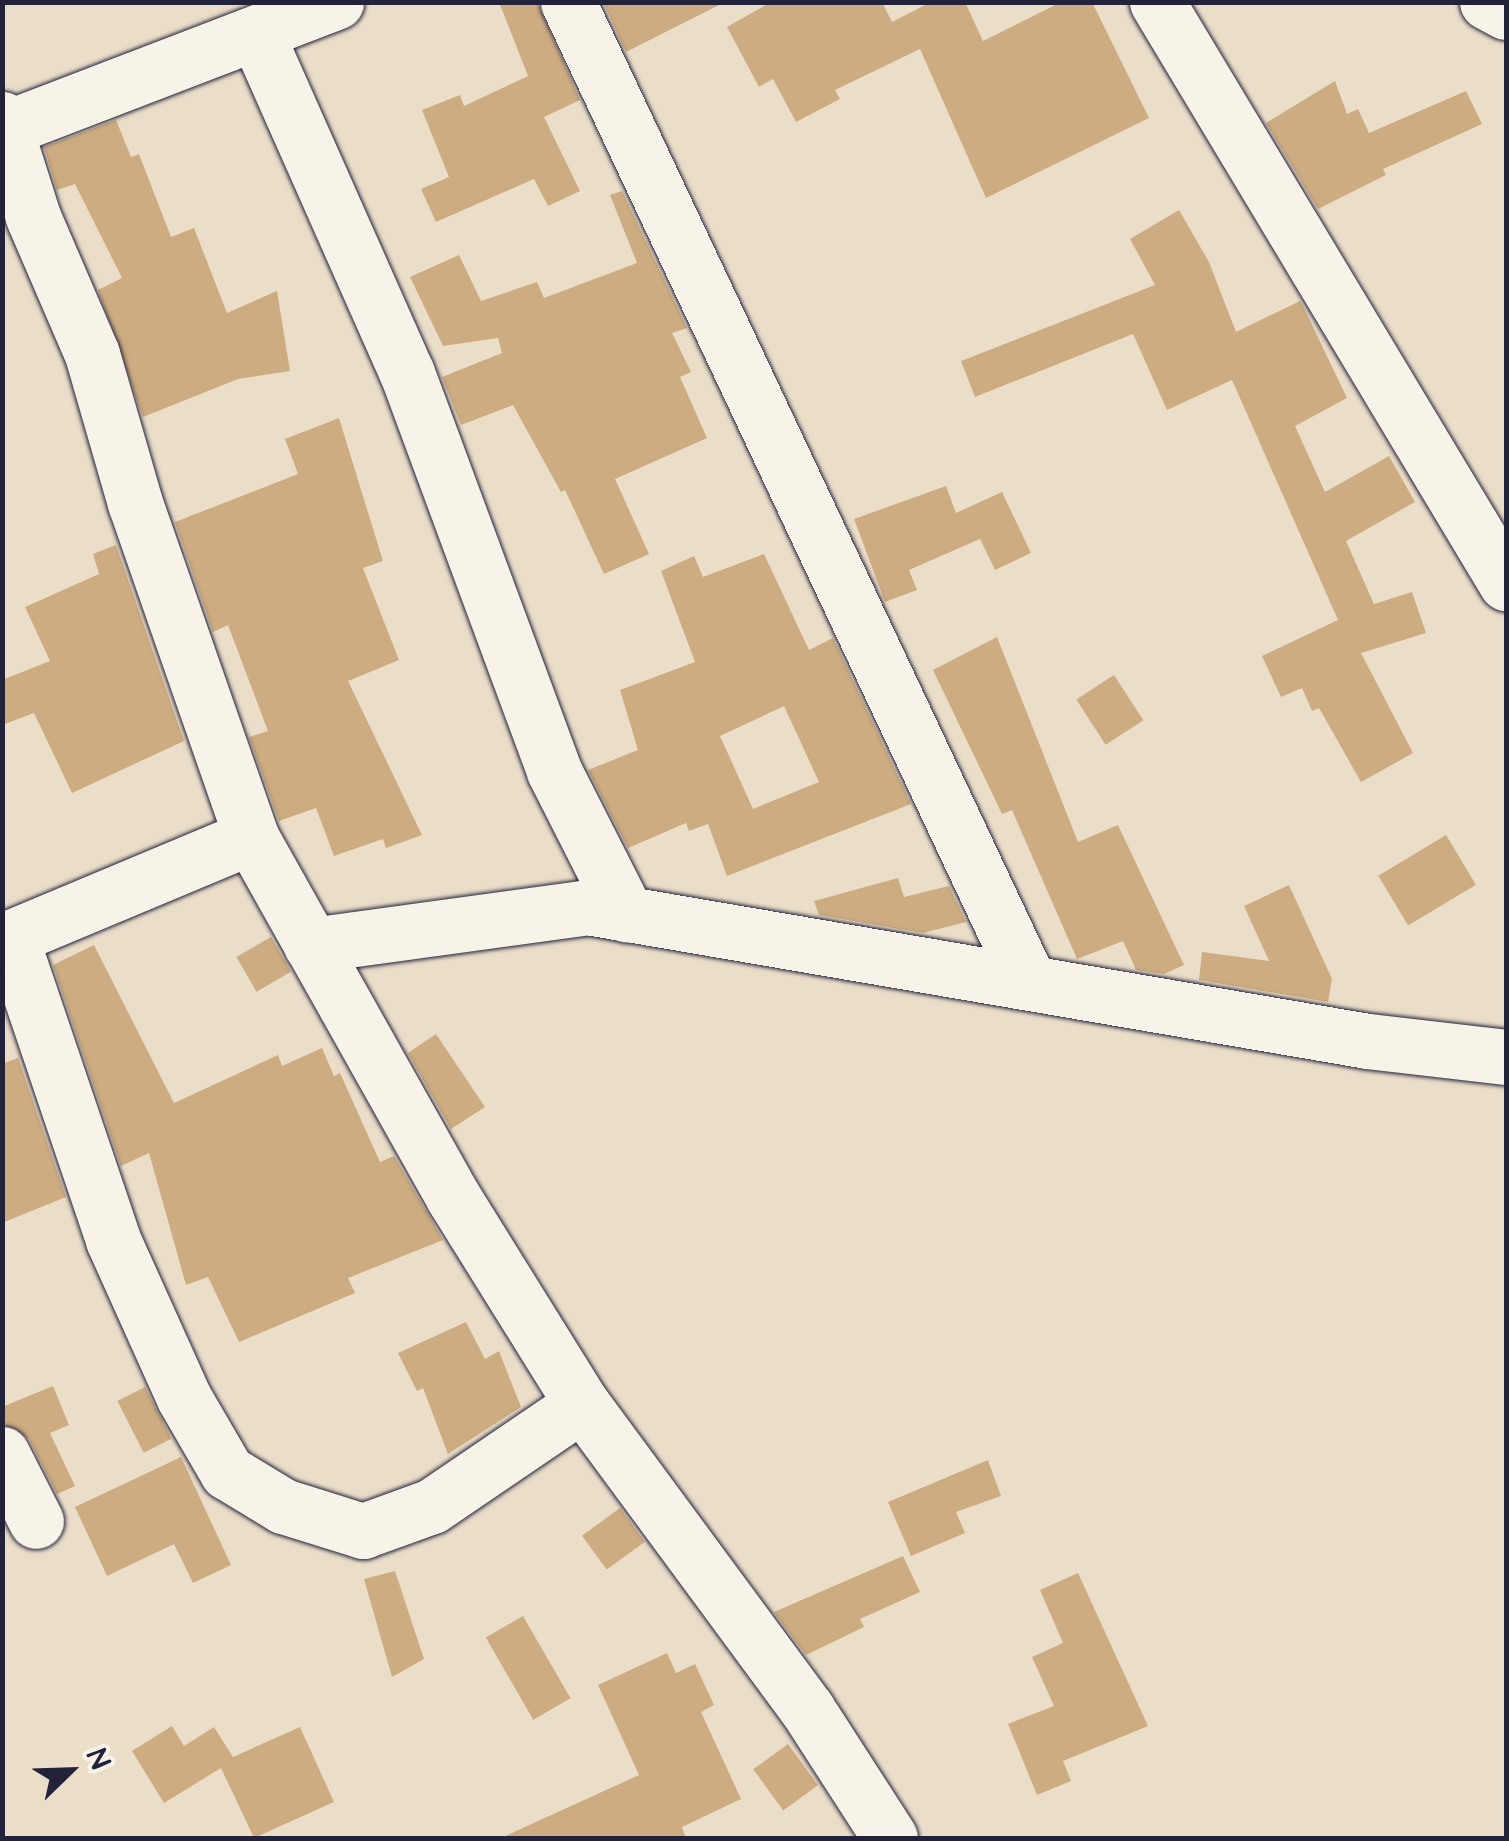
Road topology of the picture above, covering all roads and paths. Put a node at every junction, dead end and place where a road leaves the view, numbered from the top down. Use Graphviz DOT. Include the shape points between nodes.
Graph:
graph roads {
  1 [pos="336,2"];
  2 [pos="568,2"];
  3 [pos="1157,2"];
  4 [pos="1486,2"];
  5 [pos="1506,12"];
  6 [pos="270,21"];
  7 [pos="4,126"];
  8 [pos="1504,569"];
  9 [pos="251,837"];
  10 [pos="627,915"];
  11 [pos="7,940"];
  12 [pos="311,946"];
  13 [pos="1027,978"];
  14 [pos="1506,1057"];
  15 [pos="582,1404"];
  16 [pos="2,1454"];
  17 [pos="36,1521"];
  18 [pos="890,1838"];
  1 -- 6 [label="street"];
  2 -- 13 [label="street"];
  3 -- 8 [label="street"];
  4 -- 5 [label="street"];
  6 -- 7 [label="street"];
  6 -- 10 [label="street" via="554,771"];
  7 -- 9 [label="street" via="33,217 92,354 135,503"];
  9 -- 11 [label="street"];
  9 -- 12 [label="street"];
  10 -- 12 [label="street" via="587,907"];
  10 -- 13 [label="street"];
  11 -- 15 [label="street" via="113,1240 184,1398 227,1472 283,1506 363,1531 432,1506"];
  12 -- 15 [label="street" via="453,1197"];
  13 -- 14 [label="street" via="1368,1041"];
  15 -- 18 [label="street" via="807,1708"];
  16 -- 17 [label="street"];
}
